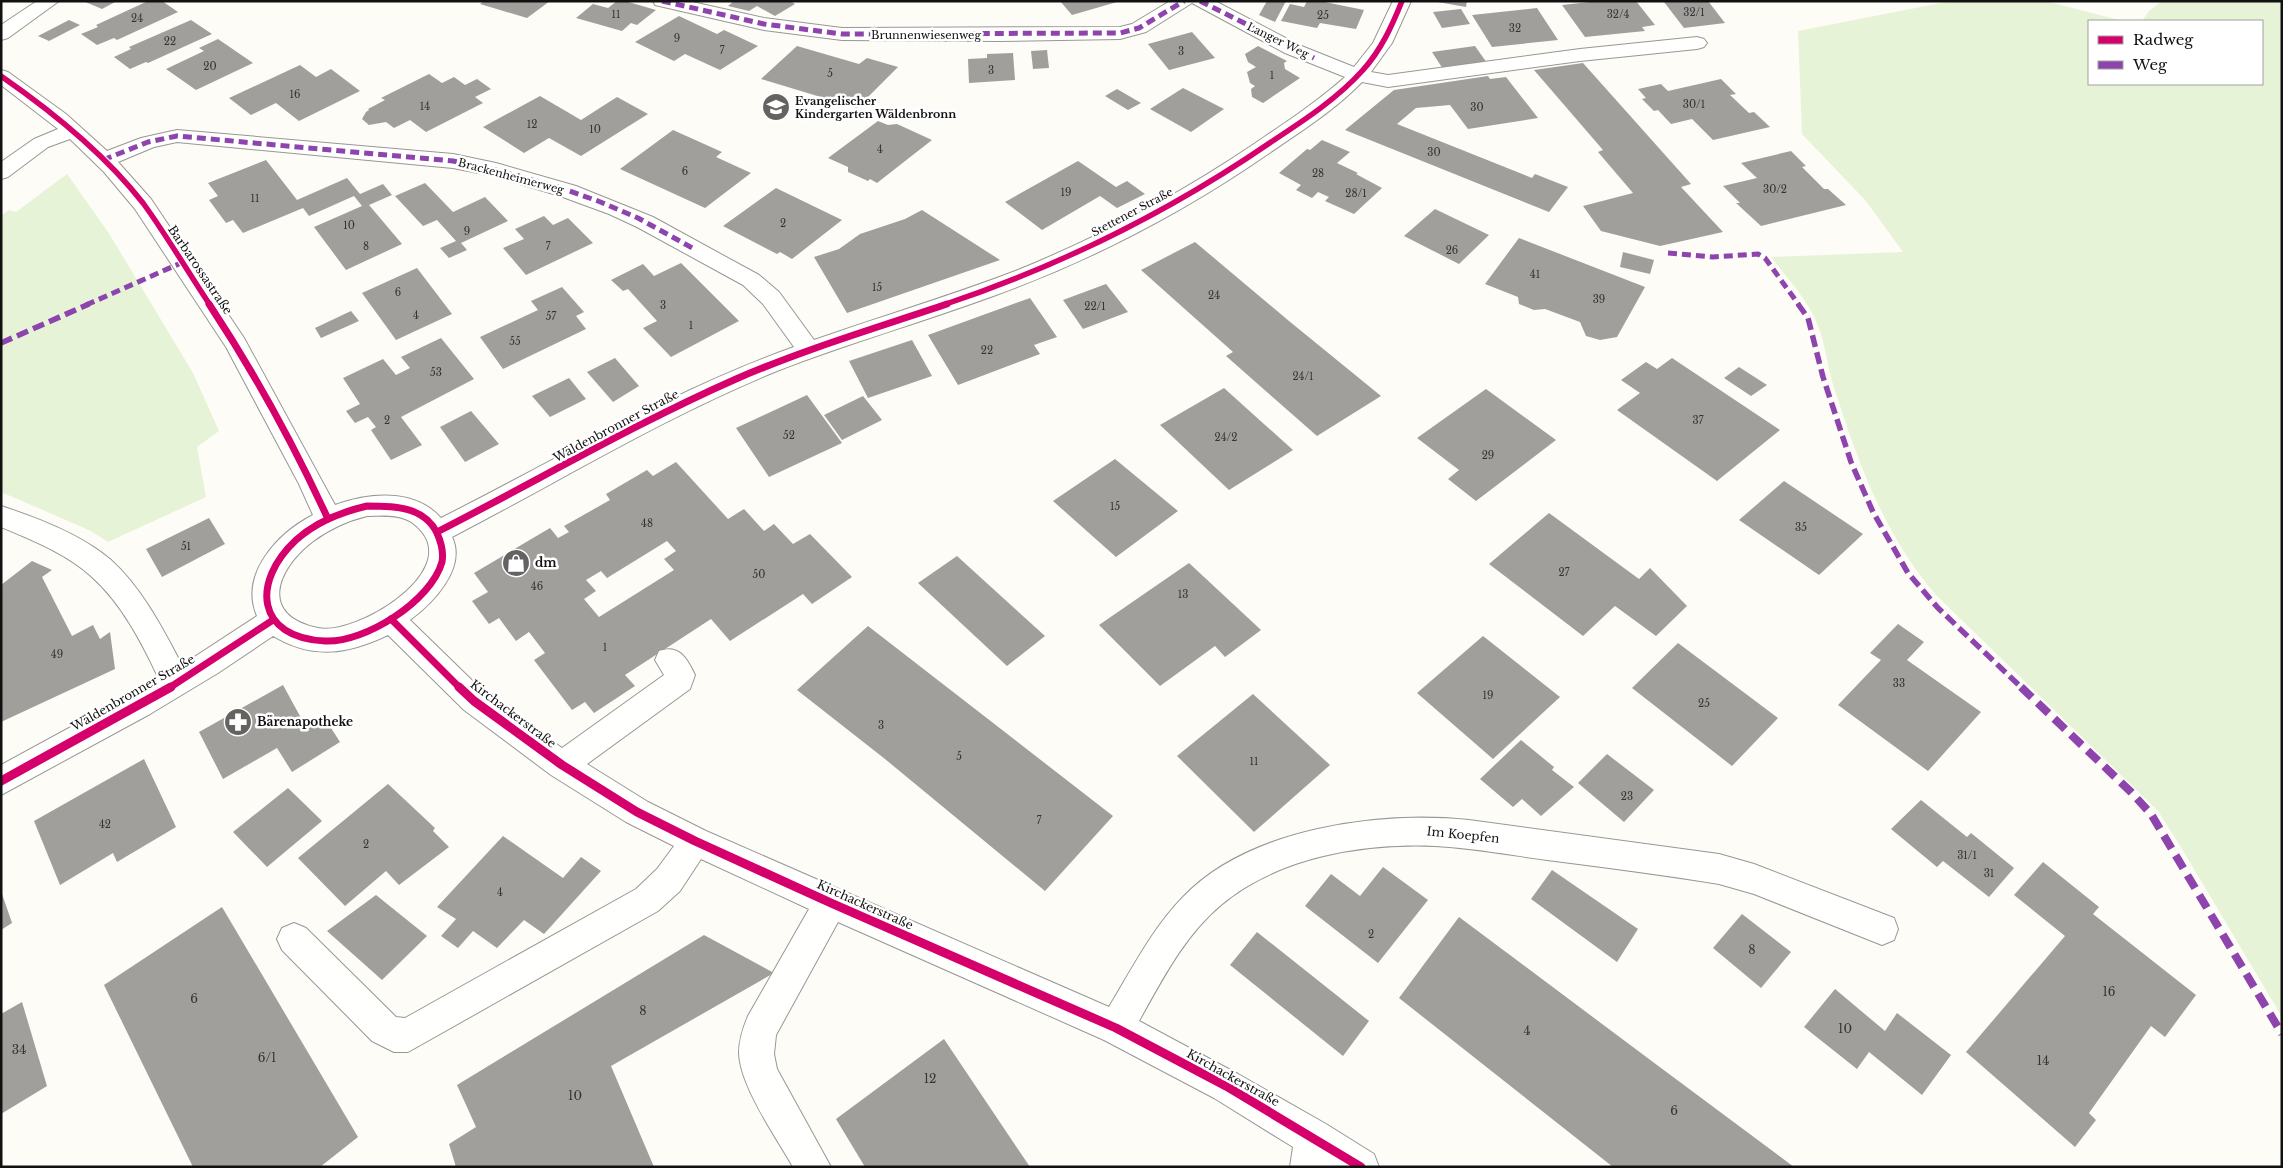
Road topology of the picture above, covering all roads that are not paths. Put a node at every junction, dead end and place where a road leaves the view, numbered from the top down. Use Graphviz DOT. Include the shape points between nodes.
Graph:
graph roads {
  1 [pos="50,1"];
  2 [pos="662,1"];
  3 [pos="1184,1"];
  4 [pos="1200,1"];
  5 [pos="1402,1"];
  6 [pos="1,34"];
  7 [pos="1697,42"];
  8 [pos="1359,74"];
  9 [pos="1,76"];
  10 [pos="71,131"];
  11 [pos="103,160"];
  12 [pos="1,172"];
  13 [pos="809,350"];
  14 [pos="1,516"];
  15 [pos="328,519"];
  16 [pos="437,532"];
  17 [pos="391,619"];
  18 [pos="273,620"];
  19 [pos="669,660"];
  20 [pos="176,683"];
  21 [pos="562,765"];
  22 [pos="1,781"];
  23 [pos="695,841"];
  24 [pos="831,903"];
  25 [pos="1882,929"];
  26 [pos="294,939"];
  27 [pos="1116,1028"];
  28 [pos="1311,1152"];
  29 [pos="812,1167"];
  30 [pos="1362,1167"];
  1 -- 6 [label="street"];
  2 -- 3 [label="street, Brunnenwiesenweg" via="802,30 920,36 1120,33 1139,28"];
  4 -- 8 [label="street, Langer Weg" via="1314,58"];
  5 -- 8 [label="street, Stettener Straße" via="1389,33"];
  7 -- 8 [label="street, Langer Weg" via="1395,81"];
  8 -- 13 [label="street, Stettener Straße" via="1331,99 1257,152 1102,242 989,289"];
  9 -- 10 [label="street, Barbarossastraße"];
  10 -- 11 [label="street, Barbarossastraße"];
  10 -- 12 [label="street" via="41,143"];
  11 -- 13 [label="street, Brackenheimerweg" via="148,142 177,136 453,161 496,170 590,199 639,219 736,271 764,290"];
  11 -- 15 [label="street, Barbarossastraße" via="143,204 236,344"];
  13 -- 16 [label="street, Wäldenbronner Straße" via="678,406"];
  14 -- 20 [label="street" via="88,558 101,568 155,638"];
  15 -- 16 [label="street" via="367,506 405,508 421,514"];
  15 -- 18 [label="street" via="295,540 269,574 265,604"];
  16 -- 17 [label="street" via="442,546 441,562 434,578 409,607"];
  17 -- 18 [label="street" via="372,630 326,641 287,632"];
  17 -- 21 [label="street, Kirchackerstraße" via="474,701"];
  18 -- 20 [label="street, Wäldenbronner Straße"];
  19 -- 21 [label="street" via="681,675 680,680"];
  20 -- 22 [label="street, Wäldenbronner Straße"];
  21 -- 23 [label="street, Kirchackerstraße" via="637,812"];
  23 -- 24 [label="street, Kirchackerstraße"];
  23 -- 26 [label="street" via="659,892 408,1035 394,1035 384,1030"];
  24 -- 27 [label="street, Kirchackerstraße"];
  24 -- 29 [label="street" via="760,1028 755,1047 763,1079"];
  25 -- 27 [label="street, Im Koepfen" via="1754,878 1719,869 1447,832 1395,832 1340,839 1287,853 1248,870 1211,893 1166,943"];
  27 -- 28 [label="street, Kirchackerstraße" via="1226,1086"];
  28 -- 30 [label="street, Kirchackerstraße"];
}
